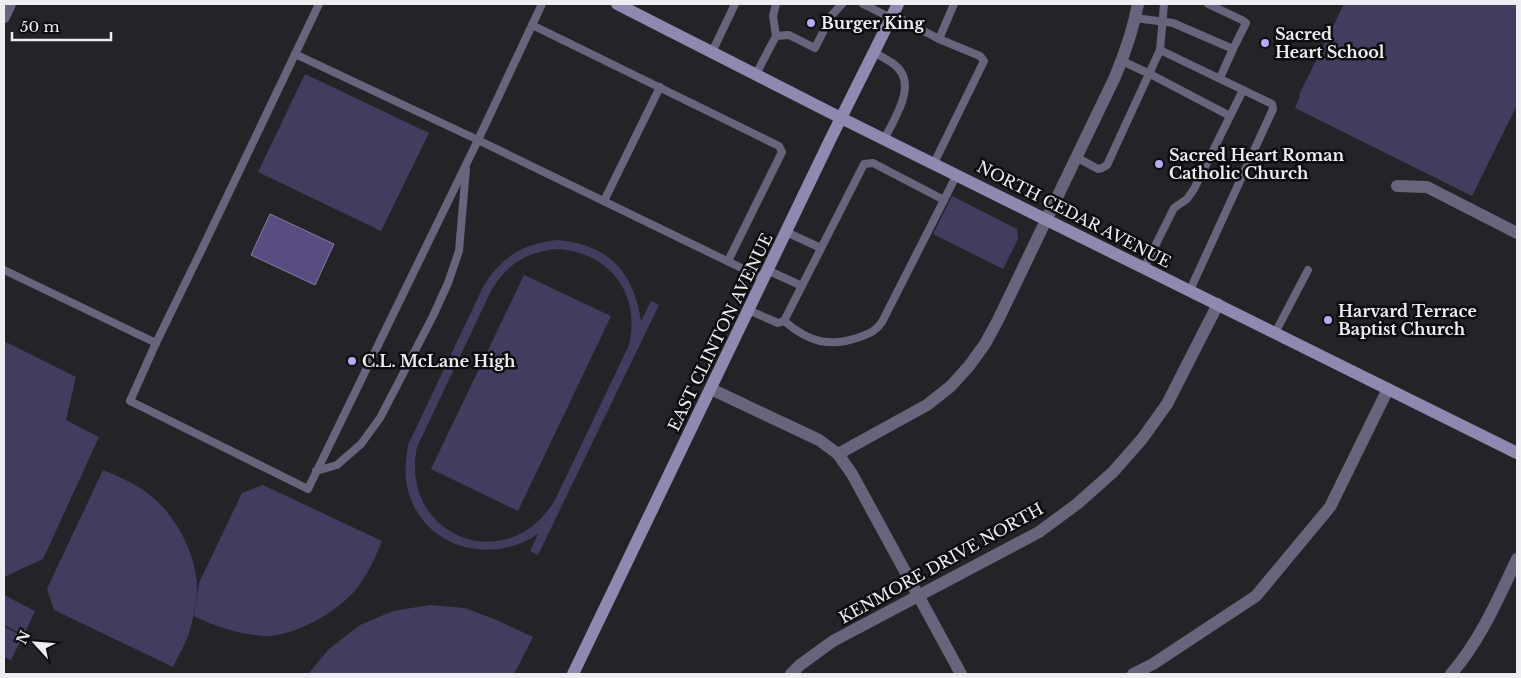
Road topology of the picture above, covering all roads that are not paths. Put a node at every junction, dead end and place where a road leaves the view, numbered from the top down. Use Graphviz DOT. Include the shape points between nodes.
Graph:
graph roads {
  1 [pos="10,4"];
  2 [pos="319,4"];
  3 [pos="542,4"];
  4 [pos="617,4"];
  5 [pos="735,4"];
  6 [pos="776,4"];
  7 [pos="842,4"];
  8 [pos="863,4"];
  9 [pos="898,4"];
  10 [pos="954,4"];
  11 [pos="1138,4"];
  12 [pos="1164,4"];
  13 [pos="1208,4"];
  14 [pos="4,17"];
  15 [pos="891,18"];
  16 [pos="1135,18"];
  17 [pos="1162,21"];
  18 [pos="532,25"];
  19 [pos="776,36"];
  20 [pos="939,38"];
  21 [pos="1233,49"];
  22 [pos="1160,50"];
  23 [pos="712,52"];
  24 [pos="874,52"];
  25 [pos="295,54"];
  26 [pos="1122,61"];
  27 [pos="756,74"];
  28 [pos="1150,74"];
  29 [pos="1220,78"];
  30 [pos="660,87"];
  31 [pos="1243,90"];
  32 [pos="1230,116"];
  33 [pos="841,118"];
  34 [pos="884,138"];
  35 [pos="478,140"];
  36 [pos="1076,157"];
  37 [pos="934,163"];
  38 [pos="466,164"];
  39 [pos="957,174"];
  40 [pos="1397,186"];
  41 [pos="944,200"];
  42 [pos="604,201"];
  43 [pos="1046,218"];
  44 [pos="786,232"];
  45 [pos="1517,233"];
  46 [pos="821,248"];
  47 [pos="728,261"];
  48 [pos="1144,268"];
  49 [pos="4,270"];
  50 [pos="1308,270"];
  51 [pos="765,275"];
  52 [pos="802,286"];
  53 [pos="1190,290"];
  54 [pos="1218,304"];
  55 [pos="748,310"];
  56 [pos="784,321"];
  57 [pos="1275,333"];
  58 [pos="156,343"];
  59 [pos="710,389"];
  60 [pos="1388,389"];
  61 [pos="1517,453"];
  62 [pos="838,454"];
  63 [pos="316,471"];
  64 [pos="1517,560"];
  65 [pos="918,596"];
  66 [pos="573,674"];
  67 [pos="791,674"];
  68 [pos="961,674"];
  69 [pos="1133,674"];
  70 [pos="1451,674"];
  1 -- 14 [label="street"];
  2 -- 25 [label="lane"];
  3 -- 18 [label="lane"];
  4 -- 23 [label="main road, NORTH CEDAR AVENUE"];
  5 -- 23 [label="lane"];
  6 -- 19 [label="lane" via="773,16"];
  7 -- 19 [label="lane" via="831,16 815,48 789,35"];
  8 -- 15 [label="lane"];
  9 -- 15 [label="main road, EAST CLINTON AVENUE"];
  10 -- 20 [label="lane"];
  11 -- 16 [label="street"];
  12 -- 17 [label="lane"];
  13 -- 21 [label="lane" via="1246,23"];
  15 -- 20 [label="lane" via="901,19"];
  15 -- 24 [label="main road, EAST CLINTON AVENUE"];
  16 -- 17 [label="lane"];
  16 -- 26 [label="street"];
  17 -- 21 [label="lane"];
  17 -- 22 [label="lane"];
  18 -- 30 [label="lane"];
  18 -- 35 [label="lane"];
  19 -- 27 [label="lane"];
  20 -- 37 [label="lane" via="980,56 984,61"];
  21 -- 29 [label="lane"];
  22 -- 28 [label="lane"];
  22 -- 29 [label="lane"];
  23 -- 27 [label="main road, NORTH CEDAR AVENUE"];
  24 -- 33 [label="main road, EAST CLINTON AVENUE"];
  24 -- 34 [label="lane" via="897,67 906,90"];
  25 -- 35 [label="lane"];
  25 -- 58 [label="lane"];
  26 -- 28 [label="lane"];
  26 -- 36 [label="street"];
  27 -- 33 [label="main road, NORTH CEDAR AVENUE"];
  28 -- 32 [label="lane"];
  28 -- 36 [label="lane" via="1107,165 1098,169"];
  29 -- 31 [label="lane"];
  30 -- 42 [label="lane"];
  30 -- 47 [label="lane" via="779,146 782,152"];
  31 -- 32 [label="lane"];
  31 -- 53 [label="lane" via="1272,104 1273,109"];
  32 -- 48 [label="lane" via="1194,189 1174,208"];
  33 -- 34 [label="main road, NORTH CEDAR AVENUE"];
  33 -- 44 [label="main road, EAST CLINTON AVENUE"];
  34 -- 37 [label="main road, NORTH CEDAR AVENUE"];
  35 -- 38 [label="lane"];
  35 -- 42 [label="lane"];
  36 -- 43 [label="street"];
  37 -- 39 [label="main road, NORTH CEDAR AVENUE"];
  38 -- 63 [label="lane"];
  38 -- 63 [label="lane" via="459,251 433,316 396,388 361,444 337,465"];
  39 -- 41 [label="lane"];
  39 -- 43 [label="main road, NORTH CEDAR AVENUE"];
  40 -- 45 [label="street" via="1427,187"];
  41 -- 46 [label="lane" via="873,164 864,164"];
  41 -- 56 [label="lane" via="876,330 851,340 822,343 796,331"];
  42 -- 47 [label="lane"];
  43 -- 48 [label="main road, NORTH CEDAR AVENUE"];
  43 -- 62 [label="street" via="998,320 969,366 927,405"];
  44 -- 46 [label="lane"];
  44 -- 51 [label="main road, EAST CLINTON AVENUE"];
  46 -- 52 [label="lane"];
  47 -- 51 [label="lane"];
  48 -- 53 [label="main road, NORTH CEDAR AVENUE"];
  49 -- 58 [label="lane"];
  50 -- 57 [label="lane"];
  51 -- 52 [label="lane"];
  51 -- 55 [label="main road, EAST CLINTON AVENUE"];
  52 -- 56 [label="lane"];
  53 -- 54 [label="main road, NORTH CEDAR AVENUE"];
  54 -- 57 [label="main road, NORTH CEDAR AVENUE"];
  54 -- 65 [label="street, KENMORE DRIVE NORTH" via="1167,404 1113,472 1039,532"];
  55 -- 56 [label="lane" via="778,323"];
  55 -- 59 [label="main road, EAST CLINTON AVENUE"];
  57 -- 60 [label="main road, NORTH CEDAR AVENUE"];
  58 -- 63 [label="lane" via="130,401 308,489"];
  59 -- 62 [label="street" via="819,440"];
  59 -- 66 [label="main road, EAST CLINTON AVENUE"];
  60 -- 61 [label="main road, NORTH CEDAR AVENUE"];
  60 -- 69 [label="street" via="1330,507 1256,596"];
  62 -- 65 [label="street"];
  64 -- 70 [label="street" via="1477,638"];
  65 -- 67 [label="street, KENMORE DRIVE NORTH" via="833,641"];
  65 -- 68 [label="street"];
}
